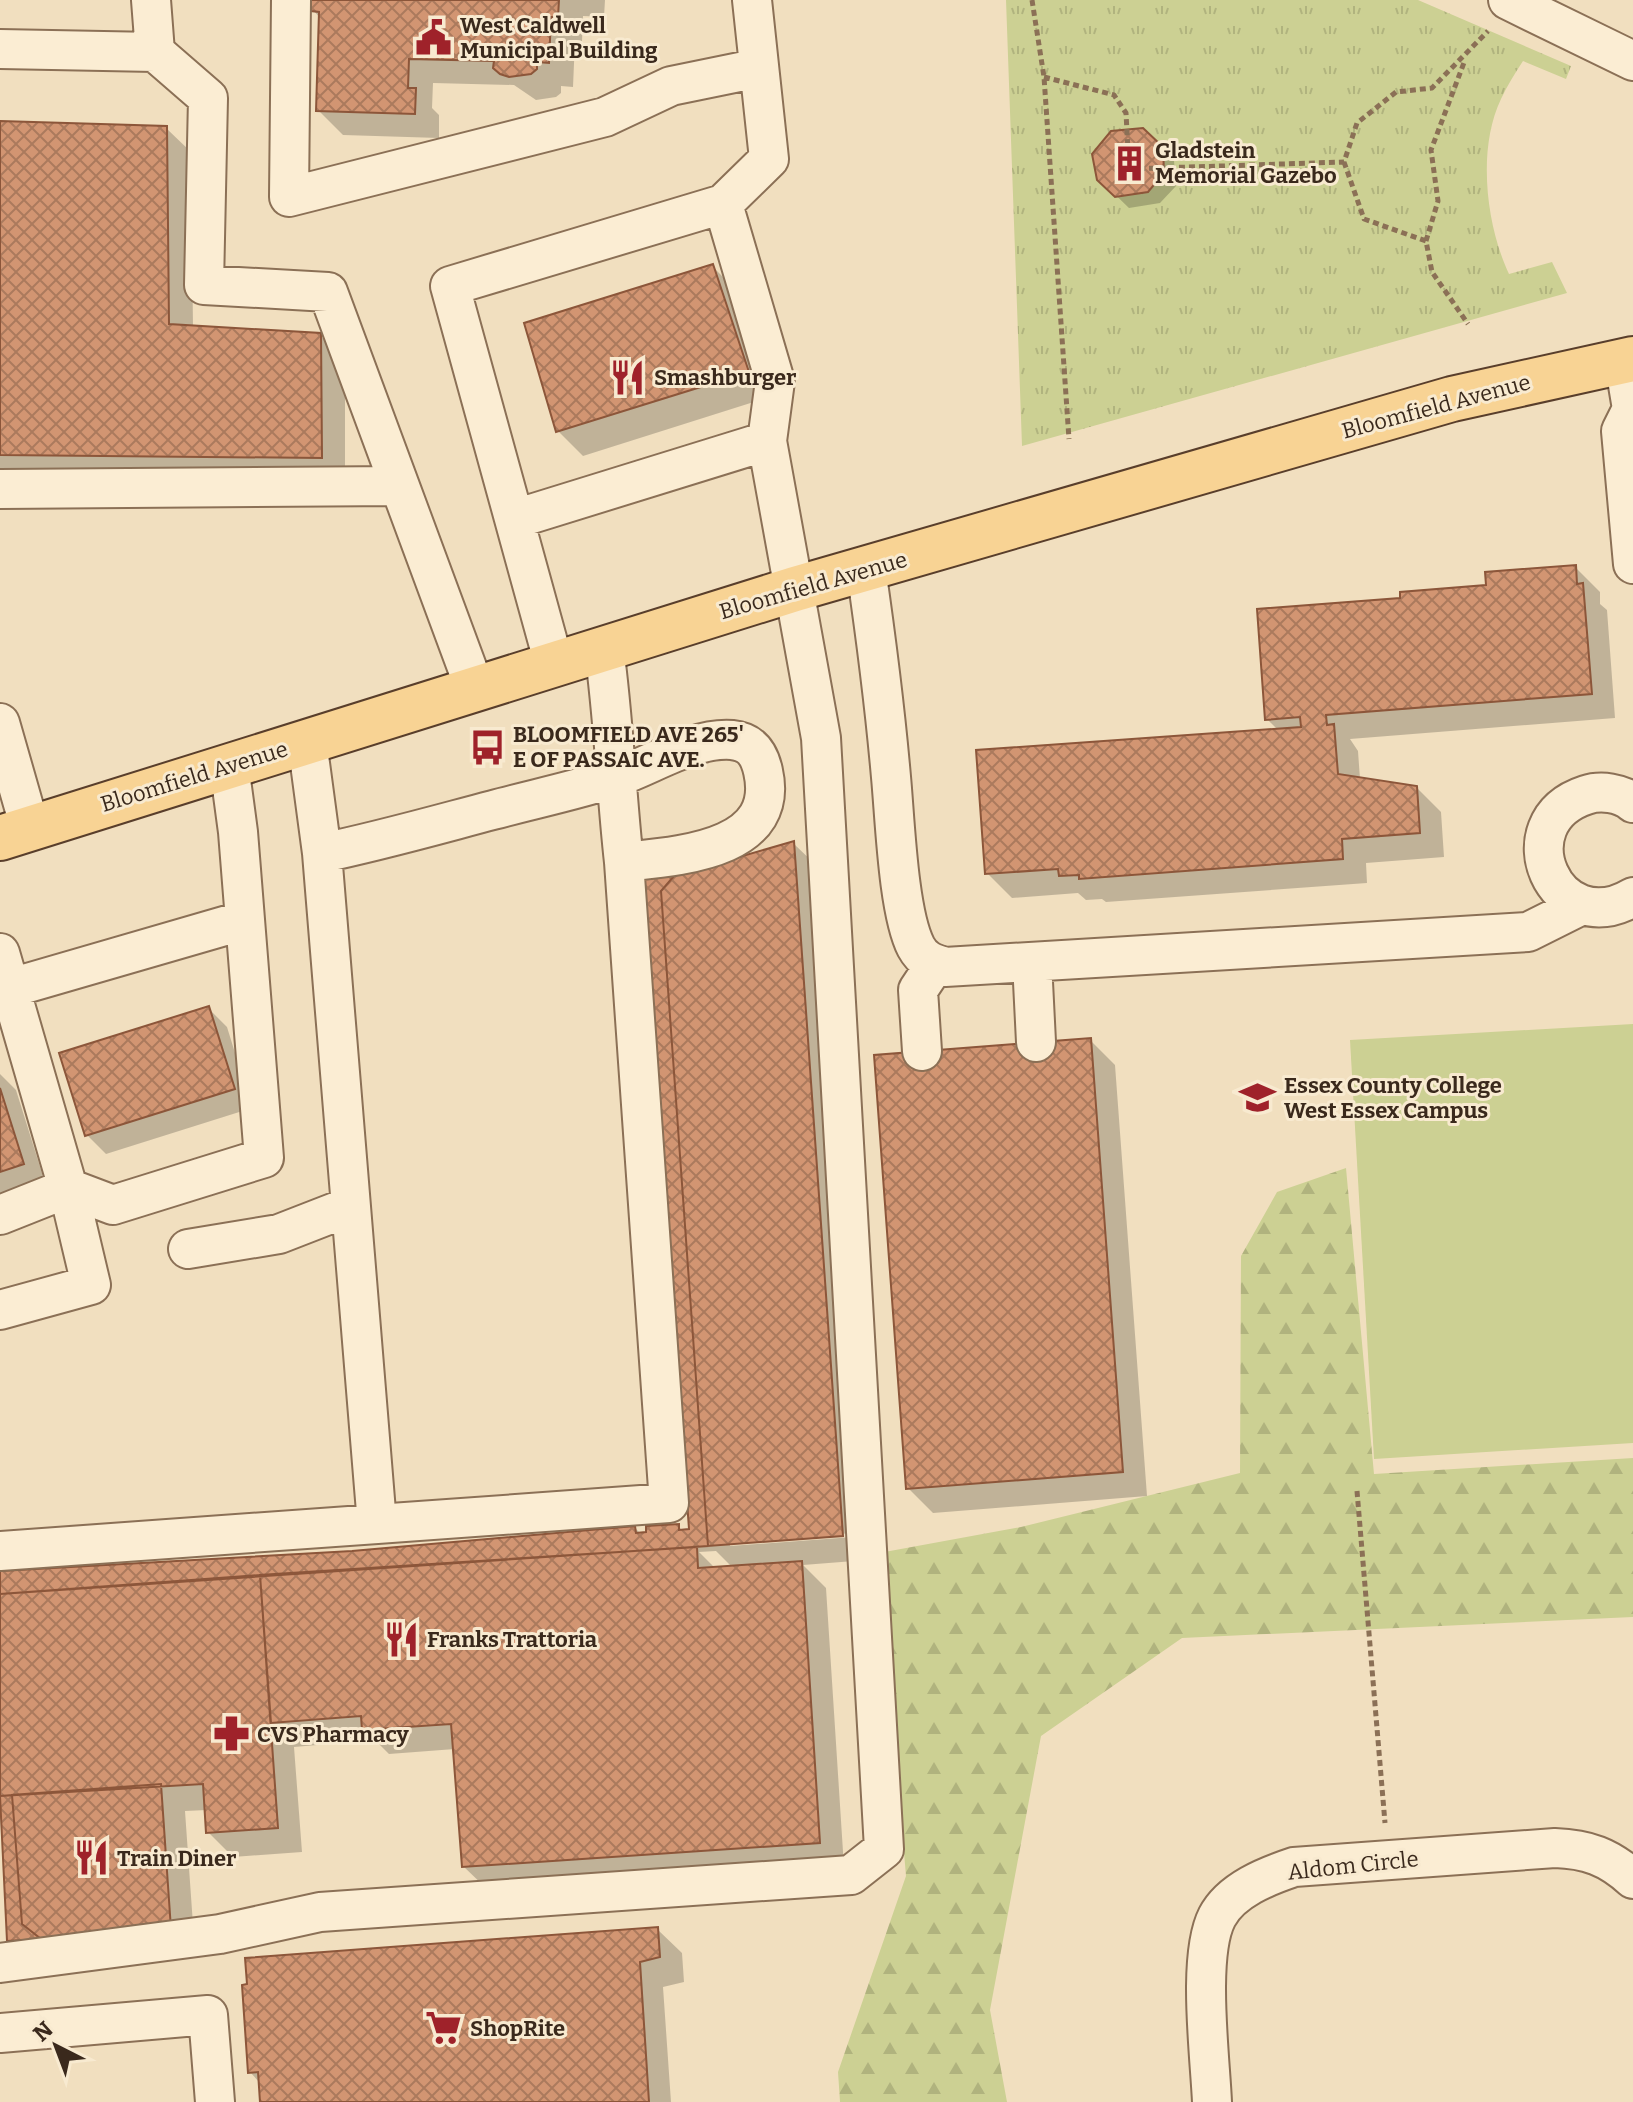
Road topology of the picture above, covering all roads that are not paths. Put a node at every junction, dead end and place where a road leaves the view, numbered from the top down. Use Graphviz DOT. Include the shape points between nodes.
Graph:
graph roads {
  1 [pos="151,0"];
  2 [pos="291,0"];
  3 [pos="752,0"];
  4 [pos="1511,1"];
  5 [pos="0,49"];
  6 [pos="155,52"];
  7 [pos="1633,61"];
  8 [pos="759,68"];
  9 [pos="723,204"];
  10 [pos="1629,360"];
  11 [pos="1632,410"];
  12 [pos="767,441"];
  13 [pos="399,486"];
  14 [pos="0,489"];
  15 [pos="515,519"];
  16 [pos="1633,564"];
  17 [pos="866,569"];
  18 [pos="795,589"];
  19 [pos="604,649"];
  20 [pos="554,664"];
  21 [pos="475,689"];
  22 [pos="0,723"];
  23 [pos="307,741"];
  24 [pos="229,765"];
  25 [pos="1633,766"];
  26 [pos="615,778"];
  27 [pos="1619,798"];
  28 [pos="15,833"];
  29 [pos="322,853"];
  30 [pos="624,862"];
  31 [pos="1633,897"];
  32 [pos="1582,905"];
  33 [pos="245,920"];
  34 [pos="1032,962"];
  35 [pos="928,969"];
  36 [pos="4,977"];
  37 [pos="1036,1042"];
  38 [pos="932,1050"];
  39 [pos="68,1188"];
  40 [pos="351,1206"];
  41 [pos="0,1215"];
  42 [pos="188,1249"];
  43 [pos="0,1310"];
  44 [pos="377,1524"];
  45 [pos="0,1551"];
  46 [pos="1633,1879"];
  47 [pos="0,1963"];
  48 [pos="0,2033"];
  49 [pos="215,2102"];
  50 [pos="1212,2102"];
  1 -- 6 [label="street"];
  2 -- 8 [label="street" via="289,197 605,117 671,86"];
  3 -- 8 [label="street"];
  4 -- 7 [label="street"];
  5 -- 6 [label="street"];
  6 -- 13 [label="street" via="208,98 204,285 328,292"];
  8 -- 9 [label="street" via="769,159"];
  9 -- 12 [label="street" via="775,381"];
  9 -- 15 [label="street" via="450,286"];
  10 -- 11 [label="street"];
  10 -- 17 [label="main road, Bloomfield Avenue" via="1452,399"];
  11 -- 16 [label="street" via="1621,431"];
  12 -- 15 [label="street"];
  12 -- 18 [label="street"];
  13 -- 14 [label="street"];
  13 -- 21 [label="street"];
  15 -- 20 [label="street"];
  17 -- 18 [label="main road, Bloomfield Avenue"];
  17 -- 35 [label="street" via="887,725 896,845 911,935"];
  18 -- 19 [label="main road, Bloomfield Avenue"];
  18 -- 47 [label="street" via="821,738 884,1849 851,1875 320,1912 220,1934"];
  19 -- 20 [label="main road, Bloomfield Avenue"];
  19 -- 26 [label="street" via="614,714"];
  20 -- 21 [label="main road, Bloomfield Avenue"];
  21 -- 23 [label="main road, Bloomfield Avenue"];
  22 -- 28 [label="street"];
  23 -- 24 [label="main road, Bloomfield Avenue"];
  23 -- 29 [label="street"];
  24 -- 28 [label="main road, Bloomfield Avenue"];
  24 -- 33 [label="street"];
  25 -- 27 [label="street"];
  26 -- 29 [label="street"];
  26 -- 30 [label="street"];
  26 -- 30 [label="street" via="708,742 733,740 760,755 765,779 760,819 739,837 676,857"];
  27 -- 32 [label="street" via="1574,799 1558,810 1548,827 1544,864 1552,882"];
  29 -- 40 [label="street"];
  30 -- 44 [label="street" via="669,1503"];
  31 -- 32 [label="street" via="1601,908"];
  32 -- 34 [label="street" via="1528,932"];
  33 -- 36 [label="street"];
  33 -- 39 [label="street" via="264,1158 113,1205"];
  34 -- 35 [label="street"];
  34 -- 37 [label="street"];
  35 -- 38 [label="street" via="937,987"];
  36 -- 39 [label="street"];
  39 -- 41 [label="street"];
  39 -- 43 [label="street" via="91,1285"];
  40 -- 42 [label="street" via="279,1234"];
  40 -- 44 [label="street"];
  44 -- 45 [label="street"];
  46 -- 50 [label="street, Aldom Circle" via="1614,1862 1583,1849 1555,1848 1294,1867 1253,1885 1218,1914 1209,1938"];
  48 -- 49 [label="street" via="208,2015"];
}
